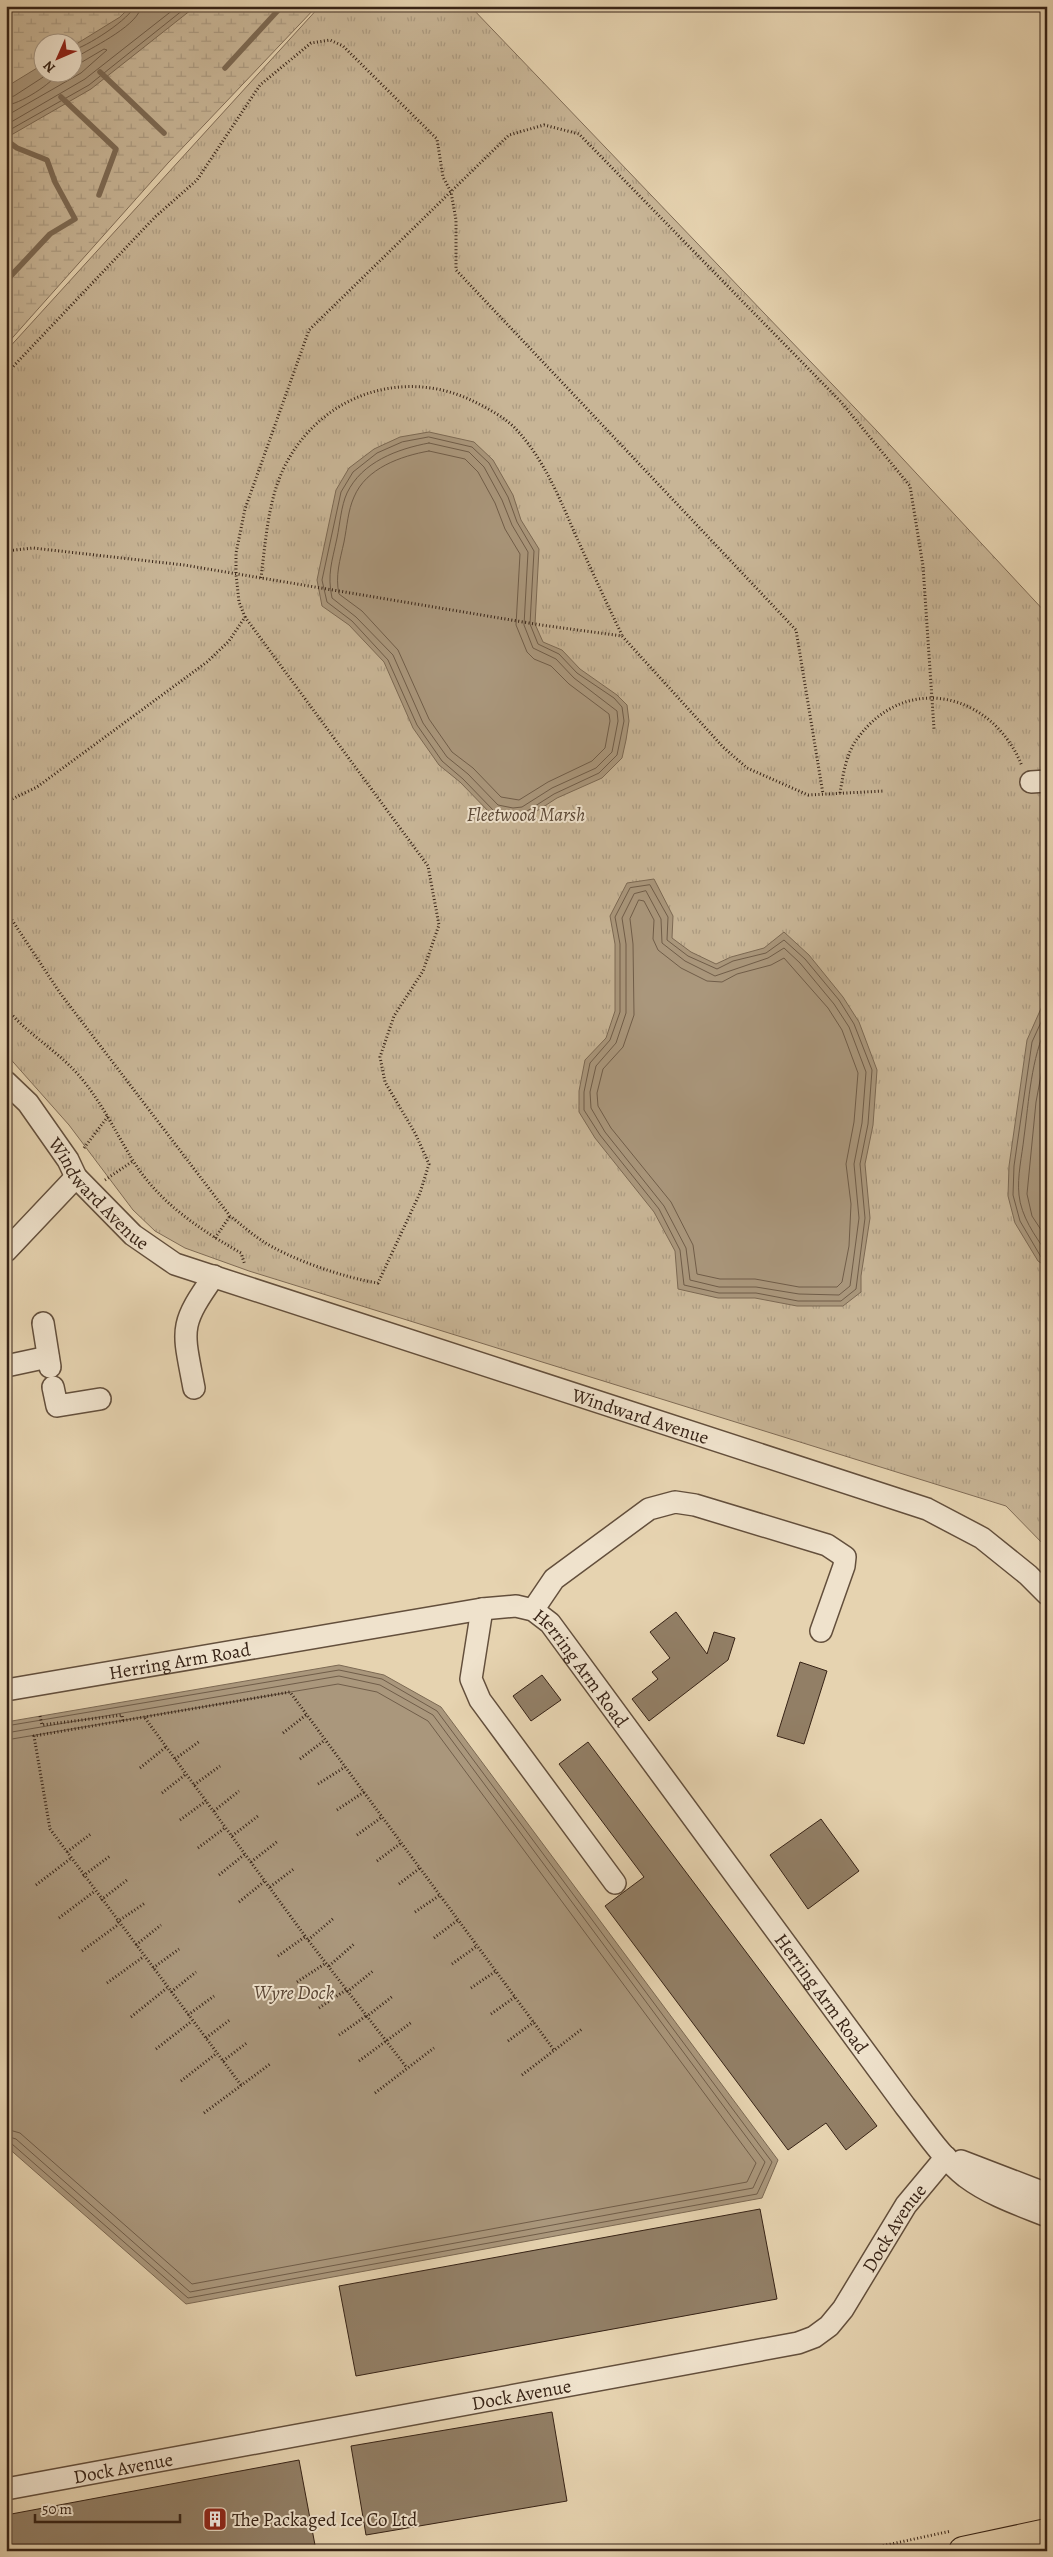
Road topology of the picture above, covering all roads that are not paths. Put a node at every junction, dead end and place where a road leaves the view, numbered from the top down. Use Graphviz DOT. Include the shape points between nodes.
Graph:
graph roads {
  1 [pos="6,1082"];
  2 [pos="72,1169"];
  3 [pos="6,1251"];
  4 [pos="214,1276"];
  5 [pos="43,1322"];
  6 [pos="6,1366"];
  7 [pos="50,1370"];
  8 [pos="194,1388"];
  9 [pos="100,1399"];
  10 [pos="1047,1594"];
  11 [pos="482,1609"];
  12 [pos="533,1610"];
  13 [pos="822,1631"];
  14 [pos="6,1690"];
  15 [pos="615,1882"];
  16 [pos="946,2157"];
  17 [pos="1047,2194"];
  18 [pos="1047,2216"];
  19 [pos="6,2489"];
  20 [pos="1047,2534"];
  21 [pos="963,2551"];
  1 -- 2 [label="street, Windward Avenue" via="28,1102"];
  2 -- 3 [label="street"];
  2 -- 4 [label="street, Windward Avenue" via="140,1240 175,1264"];
  4 -- 8 [label="street" via="195,1303 185,1328"];
  4 -- 10 [label="street, Windward Avenue" via="927,1509 982,1538"];
  5 -- 7 [label="street"];
  6 -- 7 [label="street"];
  7 -- 9 [label="street" via="57,1406"];
  11 -- 12 [label="street, Herring Arm Road" via="516,1606"];
  11 -- 14 [label="street, Herring Arm Road"];
  11 -- 15 [label="street" via="471,1679 480,1700"];
  12 -- 13 [label="street" via="562,1573 649,1509 675,1502 695,1505 827,1545 845,1557"];
  12 -- 16 [label="street, Herring Arm Road" via="550,1623 569,1647 729,1868"];
  16 -- 17 [label="street"];
  16 -- 18 [label="street, Herring Arm Road" via="985,2189"];
  16 -- 19 [label="street, Dock Avenue" via="906,2204 843,2308 829,2326 814,2337"];
  20 -- 21 [label="highway"];
}
